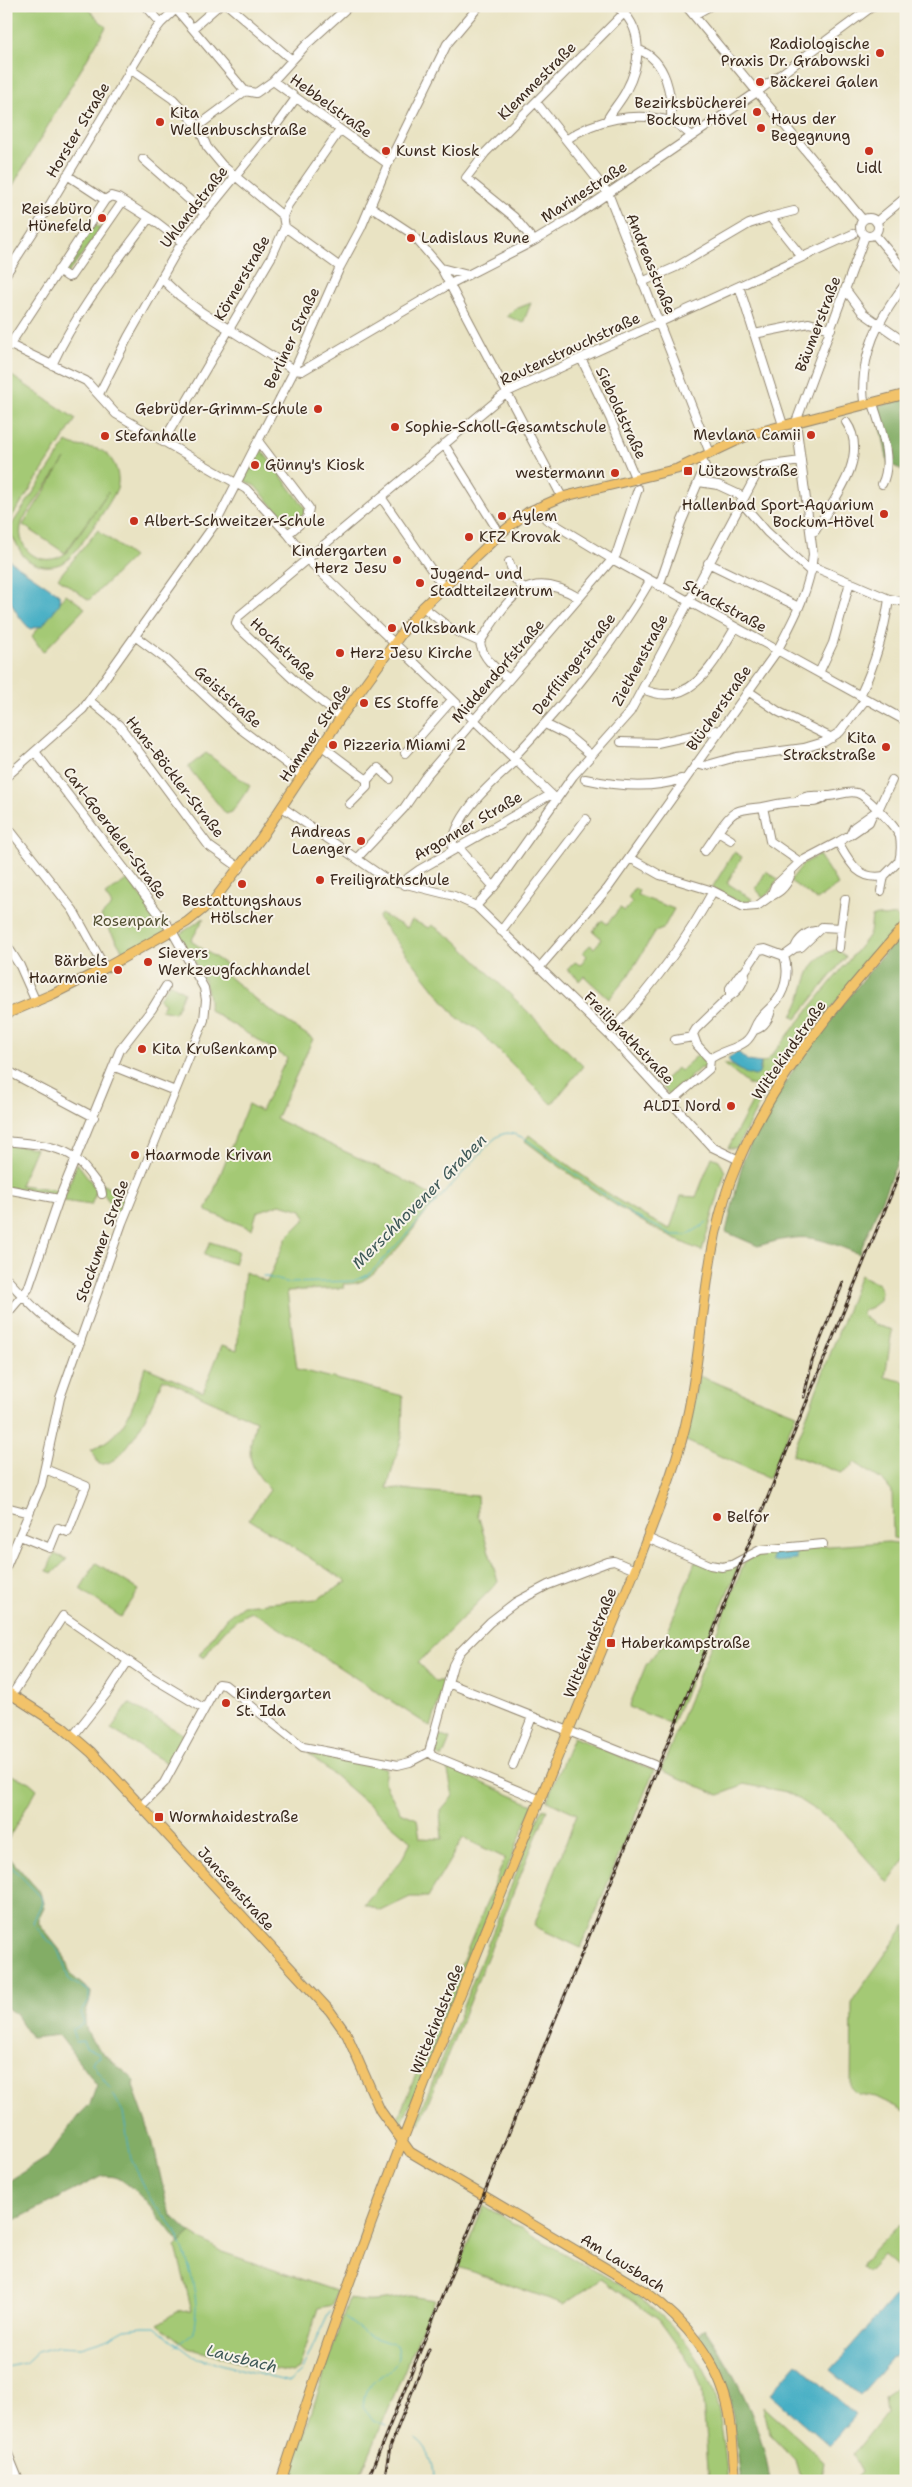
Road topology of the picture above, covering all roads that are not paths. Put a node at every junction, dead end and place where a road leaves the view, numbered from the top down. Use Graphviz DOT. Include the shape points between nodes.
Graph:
graph roads {
  1 [pos="146,6"];
  2 [pos="218,6"];
  3 [pos="229,6"];
  4 [pos="479,6"];
  5 [pos="616,6"];
  6 [pos="631,6"];
  7 [pos="686,6"];
  8 [pos="710,6"];
  9 [pos="873,6"];
  10 [pos="178,7"];
  11 [pos="343,8"];
  12 [pos="624,13"];
  13 [pos="694,15"];
  14 [pos="160,23"];
  15 [pos="193,28"];
  16 [pos="639,50"];
  17 [pos="292,60"];
  18 [pos="130,69"];
  19 [pos="273,81"];
  20 [pos="244,91"];
  21 [pos="757,92"];
  22 [pos="296,98"];
  23 [pos="536,102"];
  24 [pos="607,120"];
  25 [pos="671,121"];
  26 [pos="198,126"];
  27 [pos="340,130"];
  28 [pos="692,136"];
  29 [pos="566,140"];
  30 [pos="142,159"];
  31 [pos="388,164"];
  32 [pos="67,175"];
  33 [pos="235,176"];
  34 [pos="608,193"];
  35 [pos="906,197"];
  36 [pos="104,200"];
  37 [pos="123,201"];
  38 [pos="370,206"];
  39 [pos="794,211"];
  40 [pos="204,213"];
  41 [pos="283,216"];
  42 [pos="770,217"];
  43 [pos="149,218"];
  44 [pos="863,220"];
  45 [pos="876,222"];
  46 [pos="285,227"];
  47 [pos="853,234"];
  48 [pos="874,235"];
  49 [pos="866,236"];
  50 [pos="534,241"];
  51 [pos="182,242"];
  52 [pos="802,257"];
  53 [pos="340,267"];
  54 [pos="441,268"];
  55 [pos="58,270"];
  56 [pos="906,272"];
  57 [pos="6,274"];
  58 [pos="468,275"];
  59 [pos="162,278"];
  60 [pos="642,282"];
  61 [pos="906,282"];
  62 [pos="450,284"];
  63 [pos="739,286"];
  64 [pos="846,290"];
  65 [pos="659,322"];
  66 [pos="877,325"];
  67 [pos="229,328"];
  68 [pos="831,329"];
  69 [pos="754,334"];
  70 [pos="906,343"];
  71 [pos="8,344"];
  72 [pos="580,358"];
  73 [pos="52,365"];
  74 [pos="294,370"];
  75 [pos="507,392"];
  76 [pos="99,394"];
  77 [pos="906,394"];
  78 [pos="867,402"];
  79 [pos="796,422"];
  80 [pos="846,422"];
  81 [pos="783,425"];
  82 [pos="258,441"];
  83 [pos="163,442"];
  84 [pos="444,444"];
  85 [pos="710,453"];
  86 [pos="701,458"];
  87 [pos="801,461"];
  88 [pos="699,482"];
  89 [pos="236,483"];
  90 [pos="637,484"];
  91 [pos="882,484"];
  92 [pos="381,497"];
  93 [pos="562,497"];
  94 [pos="742,500"];
  95 [pos="538,507"];
  96 [pos="811,532"];
  97 [pos="288,534"];
  98 [pos="500,534"];
  99 [pos="308,560"];
  100 [pos="612,560"];
  101 [pos="509,562"];
  102 [pos="708,563"];
  103 [pos="811,569"];
  104 [pos="650,581"];
  105 [pos="850,582"];
  106 [pos="659,586"];
  107 [pos="444,588"];
  108 [pos="523,588"];
  109 [pos="579,598"];
  110 [pos="889,599"];
  111 [pos="687,602"];
  112 [pos="906,602"];
  113 [pos="798,607"];
  114 [pos="423,608"];
  115 [pos="735,628"];
  116 [pos="136,637"];
  117 [pos="480,642"];
  118 [pos="393,644"];
  119 [pos="777,650"];
  120 [pos="819,673"];
  121 [pos="509,679"];
  122 [pos="643,689"];
  123 [pos="748,692"];
  124 [pos="863,698"];
  125 [pos="452,700"];
  126 [pos="90,701"];
  127 [pos="341,717"];
  128 [pos="474,721"];
  129 [pos="906,721"];
  130 [pos="545,724"];
  131 [pos="719,732"];
  132 [pos="832,738"];
  133 [pos="620,742"];
  134 [pos="322,746"];
  135 [pos="36,753"];
  136 [pos="405,753"];
  137 [pos="591,755"];
  138 [pos="514,760"];
  139 [pos="697,764"];
  140 [pos="303,776"];
  141 [pos="6,777"];
  142 [pos="390,779"];
  143 [pos="585,779"];
  144 [pos="367,780"];
  145 [pos="685,780"];
  146 [pos="892,780"];
  147 [pos="553,797"];
  148 [pos="350,804"];
  149 [pos="763,806"];
  150 [pos="282,807"];
  151 [pos="875,813"];
  152 [pos="586,819"];
  153 [pos="6,825"];
  154 [pos="718,832"];
  155 [pos="731,840"];
  156 [pos="838,842"];
  157 [pos="455,849"];
  158 [pos="705,851"];
  159 [pos="357,858"];
  160 [pos="630,858"];
  161 [pos="800,862"];
  162 [pos="240,868"];
  163 [pos="884,876"];
  164 [pos="405,885"];
  165 [pos="494,886"];
  166 [pos="713,891"];
  167 [pos="881,891"];
  168 [pos="845,899"];
  169 [pos="476,906"];
  170 [pos="906,924"];
  171 [pos="841,928"];
  172 [pos="172,931"];
  173 [pos="502,931"];
  174 [pos="6,944"];
  175 [pos="839,948"];
  176 [pos="784,956"];
  177 [pos="105,968"];
  178 [pos="539,968"];
  179 [pos="166,986"];
  180 [pos="36,1002"];
  181 [pos="6,1014"];
  182 [pos="608,1034"];
  183 [pos="693,1037"];
  184 [pos="675,1040"];
  185 [pos="710,1059"];
  186 [pos="115,1067"];
  187 [pos="6,1070"];
  188 [pos="175,1091"];
  189 [pos="671,1102"];
  190 [pos="94,1117"];
  191 [pos="6,1141"];
  192 [pos="75,1158"];
  193 [pos="739,1160"];
  194 [pos="6,1189"];
  195 [pos="102,1194"];
  196 [pos="59,1199"];
  197 [pos="6,1278"];
  198 [pos="22,1296"];
  199 [pos="6,1315"];
  200 [pos="80,1343"];
  201 [pos="45,1469"];
  202 [pos="6,1507"];
  203 [pos="29,1513"];
  204 [pos="20,1536"];
  205 [pos="648,1538"];
  206 [pos="823,1544"];
  207 [pos="6,1567"];
  208 [pos="635,1570"];
  209 [pos="128,1660"];
  210 [pos="448,1683"];
  211 [pos="9,1693"];
  212 [pos="203,1708"];
  213 [pos="532,1717"];
  214 [pos="569,1731"];
  215 [pos="73,1736"];
  216 [pos="428,1752"];
  217 [pos="512,1765"];
  218 [pos="654,1765"];
  219 [pos="541,1800"];
  220 [pos="141,1806"];
  221 [pos="402,2141"];
  222 [pos="6,2448"];
  223 [pos="19,2481"];
  224 [pos="281,2481"];
  225 [pos="736,2481"];
  1 -- 14 [label="street"];
  2 -- 15 [label="street"];
  3 -- 17 [label="street"];
  4 -- 31 [label="street, Berliner Straße" via="447,44"];
  5 -- 12 [label="street"];
  6 -- 12 [label="street, Klemmestraße"];
  7 -- 13 [label="street"];
  8 -- 13 [label="street"];
  9 -- 21 [label="street, Marinestraße"];
  10 -- 14 [label="street, Horster Straße"];
  10 -- 15 [label="street"];
  11 -- 17 [label="street"];
  12 -- 16 [label="street" via="634,30"];
  12 -- 23 [label="street, Klemmestraße"];
  13 -- 21 [label="street"];
  14 -- 18 [label="street, Horster Straße"];
  15 -- 20 [label="street"];
  16 -- 24 [label="street" via="626,90"];
  16 -- 25 [label="street" via="651,56 665,78 670,93"];
  17 -- 19 [label="street"];
  18 -- 26 [label="street" via="173,99"];
  18 -- 32 [label="street, Horster Straße"];
  19 -- 20 [label="street, Hebbelstraße" via="256,93"];
  19 -- 22 [label="street, Hebbelstraße"];
  20 -- 26 [label="street"];
  21 -- 28 [label="street, Marinestraße"];
  21 -- 44 [label="street"];
  22 -- 27 [label="street, Hebbelstraße"];
  22 -- 33 [label="street, Uhlandstraße"];
  23 -- 29 [label="street, Andreasstraße"];
  23 -- 50 [label="street, Klemmestraße" via="485,153 466,178 514,217"];
  24 -- 25 [label="street"];
  24 -- 29 [label="street"];
  25 -- 28 [label="street"];
  26 -- 33 [label="street" via="213,156"];
  27 -- 31 [label="street, Hebbelstraße"];
  27 -- 41 [label="street"];
  28 -- 34 [label="street, Marinestraße"];
  29 -- 34 [label="street, Andreasstraße"];
  30 -- 40 [label="street"];
  31 -- 38 [label="street, Berliner Straße"];
  32 -- 36 [label="street"];
  32 -- 57 [label="street, Horster Straße"];
  33 -- 40 [label="street, Uhlandstraße"];
  33 -- 41 [label="street"];
  34 -- 50 [label="street, Marinestraße"];
  34 -- 60 [label="street, Andreasstraße"];
  35 -- 45 [label="street"];
  36 -- 37 [label="street" via="111,196"];
  36 -- 55 [label="street"];
  37 -- 43 [label="street"];
  37 -- 55 [label="street" via="71,276"];
  38 -- 53 [label="street, Berliner Straße"];
  38 -- 54 [label="street" via="411,233"];
  39 -- 42 [label="street"];
  40 -- 51 [label="street, Uhlandstraße"];
  41 -- 46 [label="street, Körnerstraße"];
  42 -- 52 [label="street"];
  42 -- 60 [label="street" via="750,224 676,267"];
  43 -- 51 [label="street"];
  43 -- 73 [label="street" via="82,310"];
  44 -- 45 [label="street" via="870,218"];
  44 -- 49 [label="street" via="859,228"];
  45 -- 48 [label="street" via="878,227"];
  46 -- 53 [label="street"];
  46 -- 67 [label="street, Körnerstraße" via="272,256"];
  47 -- 52 [label="street, Rautenstrauchstraße"];
  48 -- 49 [label="street"];
  48 -- 56 [label="street"];
  49 -- 64 [label="street, Bäumerstraße"];
  50 -- 58 [label="street, Marinestraße"];
  51 -- 59 [label="street, Uhlandstraße"];
  52 -- 63 [label="street, Rautenstrauchstraße"];
  53 -- 74 [label="street, Berliner Straße"];
  54 -- 58 [label="street"];
  54 -- 62 [label="street"];
  55 -- 71 [label="street"];
  58 -- 62 [label="street, Marinestraße"];
  59 -- 67 [label="street" via="189,304"];
  59 -- 76 [label="street, Uhlandstraße"];
  60 -- 65 [label="street, Andreasstraße"];
  61 -- 66 [label="street"];
  62 -- 74 [label="street, Marinestraße" via="310,368"];
  62 -- 75 [label="street"];
  63 -- 65 [label="street, Rautenstrauchstraße"];
  63 -- 69 [label="street"];
  64 -- 66 [label="street" via="863,313"];
  64 -- 68 [label="street, Bäumerstraße"];
  65 -- 72 [label="street, Rautenstrauchstraße"];
  65 -- 85 [label="street, Andreasstraße"];
  66 -- 70 [label="street"];
  66 -- 78 [label="street" via="866,361"];
  67 -- 74 [label="street"];
  67 -- 83 [label="street, Körnerstraße"];
  68 -- 69 [label="street" via="808,323"];
  68 -- 79 [label="street, Bäumerstraße"];
  69 -- 81 [label="street"];
  71 -- 73 [label="street"];
  72 -- 75 [label="street, Rautenstrauchstraße"];
  72 -- 90 [label="street, Sieboldstraße" via="610,418"];
  73 -- 76 [label="street" via="89,383"];
  74 -- 82 [label="street, Berliner Straße"];
  75 -- 84 [label="street, Rautenstrauchstraße"];
  75 -- 93 [label="street"];
  76 -- 83 [label="street" via="111,410"];
  77 -- 78 [label="main road, Hammer Straße"];
  78 -- 79 [label="main road, Hammer Straße"];
  78 -- 91 [label="street" via="885,444"];
  79 -- 81 [label="main road, Hammer Straße"];
  79 -- 87 [label="street, Blücherstraße"];
  80 -- 96 [label="street" via="853,441 851,467 815,531"];
  81 -- 85 [label="main road, Hammer Straße" via="740,438"];
  82 -- 89 [label="street, Berliner Straße"];
  82 -- 97 [label="street" via="309,508 307,518"];
  83 -- 89 [label="street"];
  84 -- 92 [label="street, Rautenstrauchstraße"];
  84 -- 98 [label="street"];
  85 -- 86 [label="main road, Hammer Straße"];
  86 -- 88 [label="street" via="705,466"];
  86 -- 90 [label="main road, Hammer Straße"];
  87 -- 94 [label="street, Ziethenstraße" via="761,467"];
  87 -- 96 [label="street, Blücherstraße"];
  88 -- 94 [label="street" via="718,486"];
  88 -- 106 [label="street"];
  89 -- 97 [label="street" via="251,494"];
  89 -- 116 [label="street, Berliner Straße" via="209,534"];
  90 -- 93 [label="main road, Hammer Straße"];
  90 -- 100 [label="street, Middendorfstraße" via="618,551"];
  92 -- 99 [label="street, Rautenstrauchstraße"];
  92 -- 107 [label="street"];
  93 -- 95 [label="main road, Hammer Straße"];
  94 -- 102 [label="street, Ziethenstraße"];
  94 -- 103 [label="street" via="767,532"];
  95 -- 98 [label="main road, Hammer Straße"];
  95 -- 100 [label="street, Strackstraße" via="546,519"];
  96 -- 103 [label="street, Blücherstraße"];
  97 -- 99 [label="street"];
  98 -- 107 [label="main road, Hammer Straße"];
  99 -- 118 [label="street"];
  99 -- 127 [label="street, Hochstraße" via="239,616 236,623 295,681"];
  100 -- 104 [label="street, Strackstraße"];
  100 -- 109 [label="street, Middendorfstraße"];
  101 -- 108 [label="street"];
  102 -- 111 [label="street, Ziethenstraße"];
  102 -- 113 [label="street"];
  103 -- 105 [label="street"];
  103 -- 113 [label="street, Blücherstraße"];
  104 -- 106 [label="street, Strackstraße"];
  104 -- 130 [label="street, Derfflingerstraße" via="612,642"];
  105 -- 110 [label="street"];
  105 -- 120 [label="street" via="836,634"];
  106 -- 111 [label="street, Strackstraße"];
  107 -- 114 [label="main road, Hammer Straße"];
  108 -- 109 [label="street" via="540,585 558,587"];
  108 -- 117 [label="street" via="510,599"];
  109 -- 121 [label="street, Middendorfstraße"];
  110 -- 112 [label="street"];
  110 -- 124 [label="street" via="884,632"];
  111 -- 115 [label="street, Strackstraße"];
  111 -- 122 [label="street, Ziethenstraße"];
  113 -- 119 [label="street, Blücherstraße"];
  114 -- 117 [label="street" via="451,629"];
  114 -- 118 [label="main road, Hammer Straße"];
  115 -- 119 [label="street, Strackstraße"];
  115 -- 122 [label="street" via="715,661 696,683 673,693"];
  116 -- 126 [label="street, Berliner Straße"];
  116 -- 140 [label="street, Geiststraße" via="168,660 238,727"];
  117 -- 121 [label="street" via="493,666"];
  118 -- 125 [label="street"];
  118 -- 127 [label="main road, Hammer Straße"];
  119 -- 120 [label="street, Strackstraße"];
  119 -- 123 [label="street, Blücherstraße"];
  120 -- 124 [label="street, Strackstraße"];
  121 -- 128 [label="street, Middendorfstraße"];
  122 -- 137 [label="street, Ziethenstraße" via="630,712"];
  123 -- 131 [label="street, Blücherstraße"];
  123 -- 132 [label="street" via="779,712"];
  124 -- 129 [label="street, Strackstraße"];
  124 -- 132 [label="street" via="844,728"];
  125 -- 128 [label="street"];
  125 -- 136 [label="street"];
  126 -- 135 [label="street, Berliner Straße"];
  126 -- 162 [label="street, Hans-Böckler-Straße" via="119,725 209,846"];
  127 -- 134 [label="main road, Hammer Straße"];
  128 -- 138 [label="street"];
  128 -- 159 [label="street, Middendorfstraße" via="426,776 404,808"];
  130 -- 137 [label="street" via="567,735"];
  130 -- 138 [label="street, Derfflingerstraße"];
  131 -- 133 [label="street" via="657,743"];
  131 -- 139 [label="street, Blücherstraße"];
  132 -- 139 [label="street" via="804,748 736,757 704,766"];
  134 -- 140 [label="main road, Hammer Straße"];
  134 -- 144 [label="street"];
  135 -- 141 [label="street, Berliner Straße"];
  135 -- 172 [label="street, Carl-Goerdeler-Straße"];
  137 -- 147 [label="street, Ziethenstraße"];
  138 -- 147 [label="street"];
  138 -- 157 [label="street, Derfflingerstraße" via="477,798 452,843"];
  139 -- 145 [label="street, Blücherstraße"];
  140 -- 150 [label="main road, Hammer Straße"];
  142 -- 144 [label="street" via="378,768"];
  143 -- 145 [label="street" via="651,786"];
  144 -- 148 [label="street" via="366,786"];
  145 -- 160 [label="street, Blücherstraße"];
  146 -- 151 [label="street"];
  147 -- 157 [label="street, Argonner Straße"];
  147 -- 165 [label="street, Ziethenstraße"];
  149 -- 151 [label="street" via="820,801 825,797 856,793"];
  149 -- 154 [label="street" via="734,811"];
  149 -- 161 [label="street" via="770,841"];
  150 -- 159 [label="street, Freiligrathstraße"];
  150 -- 162 [label="main road, Hammer Straße"];
  151 -- 156 [label="street"];
  151 -- 163 [label="street" via="900,838 899,861"];
  152 -- 173 [label="street"];
  153 -- 177 [label="street" via="73,910"];
  154 -- 155 [label="street"];
  154 -- 158 [label="street"];
  156 -- 161 [label="street"];
  156 -- 163 [label="street" via="856,870"];
  157 -- 164 [label="street, Argonner Straße" via="410,876"];
  157 -- 165 [label="street"];
  159 -- 164 [label="street, Freiligrathstraße" via="379,876"];
  160 -- 166 [label="street" via="660,875"];
  160 -- 178 [label="street, Blücherstraße" via="586,916"];
  161 -- 166 [label="street" via="775,886 771,896 757,906 748,908"];
  162 -- 172 [label="main road, Hammer Straße" via="205,908"];
  163 -- 167 [label="street"];
  164 -- 169 [label="street, Freiligrathstraße" via="454,896"];
  165 -- 169 [label="street, Ziethenstraße"];
  166 -- 182 [label="street" via="688,934"];
  168 -- 171 [label="street"];
  169 -- 173 [label="street, Freiligrathstraße"];
  170 -- 193 [label="main road, Wittekindstraße" via="792,1065 762,1113"];
  171 -- 175 [label="street"];
  171 -- 176 [label="street" via="827,926 816,931 813,938"];
  172 -- 177 [label="main road, Hammer Straße"];
  172 -- 188 [label="street, Stockumer Straße" via="199,978 206,1000 204,1020"];
  173 -- 178 [label="street, Freiligrathstraße"];
  174 -- 180 [label="street"];
  176 -- 183 [label="street" via="760,950 745,971 738,975 730,988 730,996 696,1029"];
  176 -- 185 [label="street" via="786,981 771,1007 756,1023 755,1030 736,1048"];
  177 -- 180 [label="main road, Hammer Straße"];
  178 -- 182 [label="street, Freiligrathstraße"];
  179 -- 186 [label="street" via="120,1050"];
  180 -- 181 [label="main road, Hammer Straße"];
  182 -- 189 [label="street, Freiligrathstraße"];
  183 -- 184 [label="street"];
  183 -- 185 [label="street"];
  185 -- 189 [label="street" via="709,1068"];
  186 -- 188 [label="street"];
  186 -- 190 [label="street"];
  187 -- 190 [label="street"];
  188 -- 200 [label="street, Stockumer Straße" via="128,1207"];
  189 -- 193 [label="street, Freiligrathstraße" via="712,1147"];
  190 -- 192 [label="street"];
  191 -- 192 [label="street" via="56,1149"];
  192 -- 195 [label="street"];
  192 -- 196 [label="street"];
  193 -- 205 [label="main road, Wittekindstraße" via="723,1204 711,1253 685,1427"];
  194 -- 196 [label="street"];
  196 -- 198 [label="street" via="38,1263"];
  197 -- 198 [label="street"];
  198 -- 199 [label="street"];
  198 -- 200 [label="street" via="59,1331"];
  200 -- 201 [label="street, Stockumer Straße" via="60,1398"];
  201 -- 203 [label="street, Stockumer Straße"];
  201 -- 204 [label="street" via="86,1486 68,1532 58,1528 50,1548"];
  202 -- 203 [label="street"];
  203 -- 204 [label="street, Stockumer Straße"];
  204 -- 207 [label="street, Stockumer Straße"];
  205 -- 206 [label="street" via="710,1565 722,1567 760,1550"];
  205 -- 208 [label="main road, Wittekindstraße"];
  208 -- 210 [label="street" via="612,1561 548,1585 516,1602 490,1622 455,1658"];
  208 -- 214 [label="main road, Wittekindstraße"];
  209 -- 211 [label="street" via="63,1616"];
  209 -- 212 [label="street"];
  209 -- 215 [label="street"];
  210 -- 213 [label="street"];
  210 -- 216 [label="street"];
  211 -- 215 [label="main road, Janssenstraße"];
  212 -- 216 [label="street" via="215,1687 225,1685 303,1747 398,1765"];
  212 -- 220 [label="street" via="164,1783"];
  213 -- 214 [label="street"];
  213 -- 217 [label="street"];
  214 -- 218 [label="street"];
  214 -- 219 [label="main road, Wittekindstraße"];
  215 -- 220 [label="main road, Janssenstraße"];
  216 -- 219 [label="street"];
  219 -- 221 [label="main road, Wittekindstraße"];
  220 -- 221 [label="main road, Janssenstraße" via="338,2021 350,2040 380,2110"];
  221 -- 224 [label="main road, Wittekindstraße"];
  221 -- 225 [label="main road, Am Lausbach" via="418,2157 631,2282 677,2317 694,2337 720,2382 729,2411"];
  222 -- 223 [label="street"];
}
